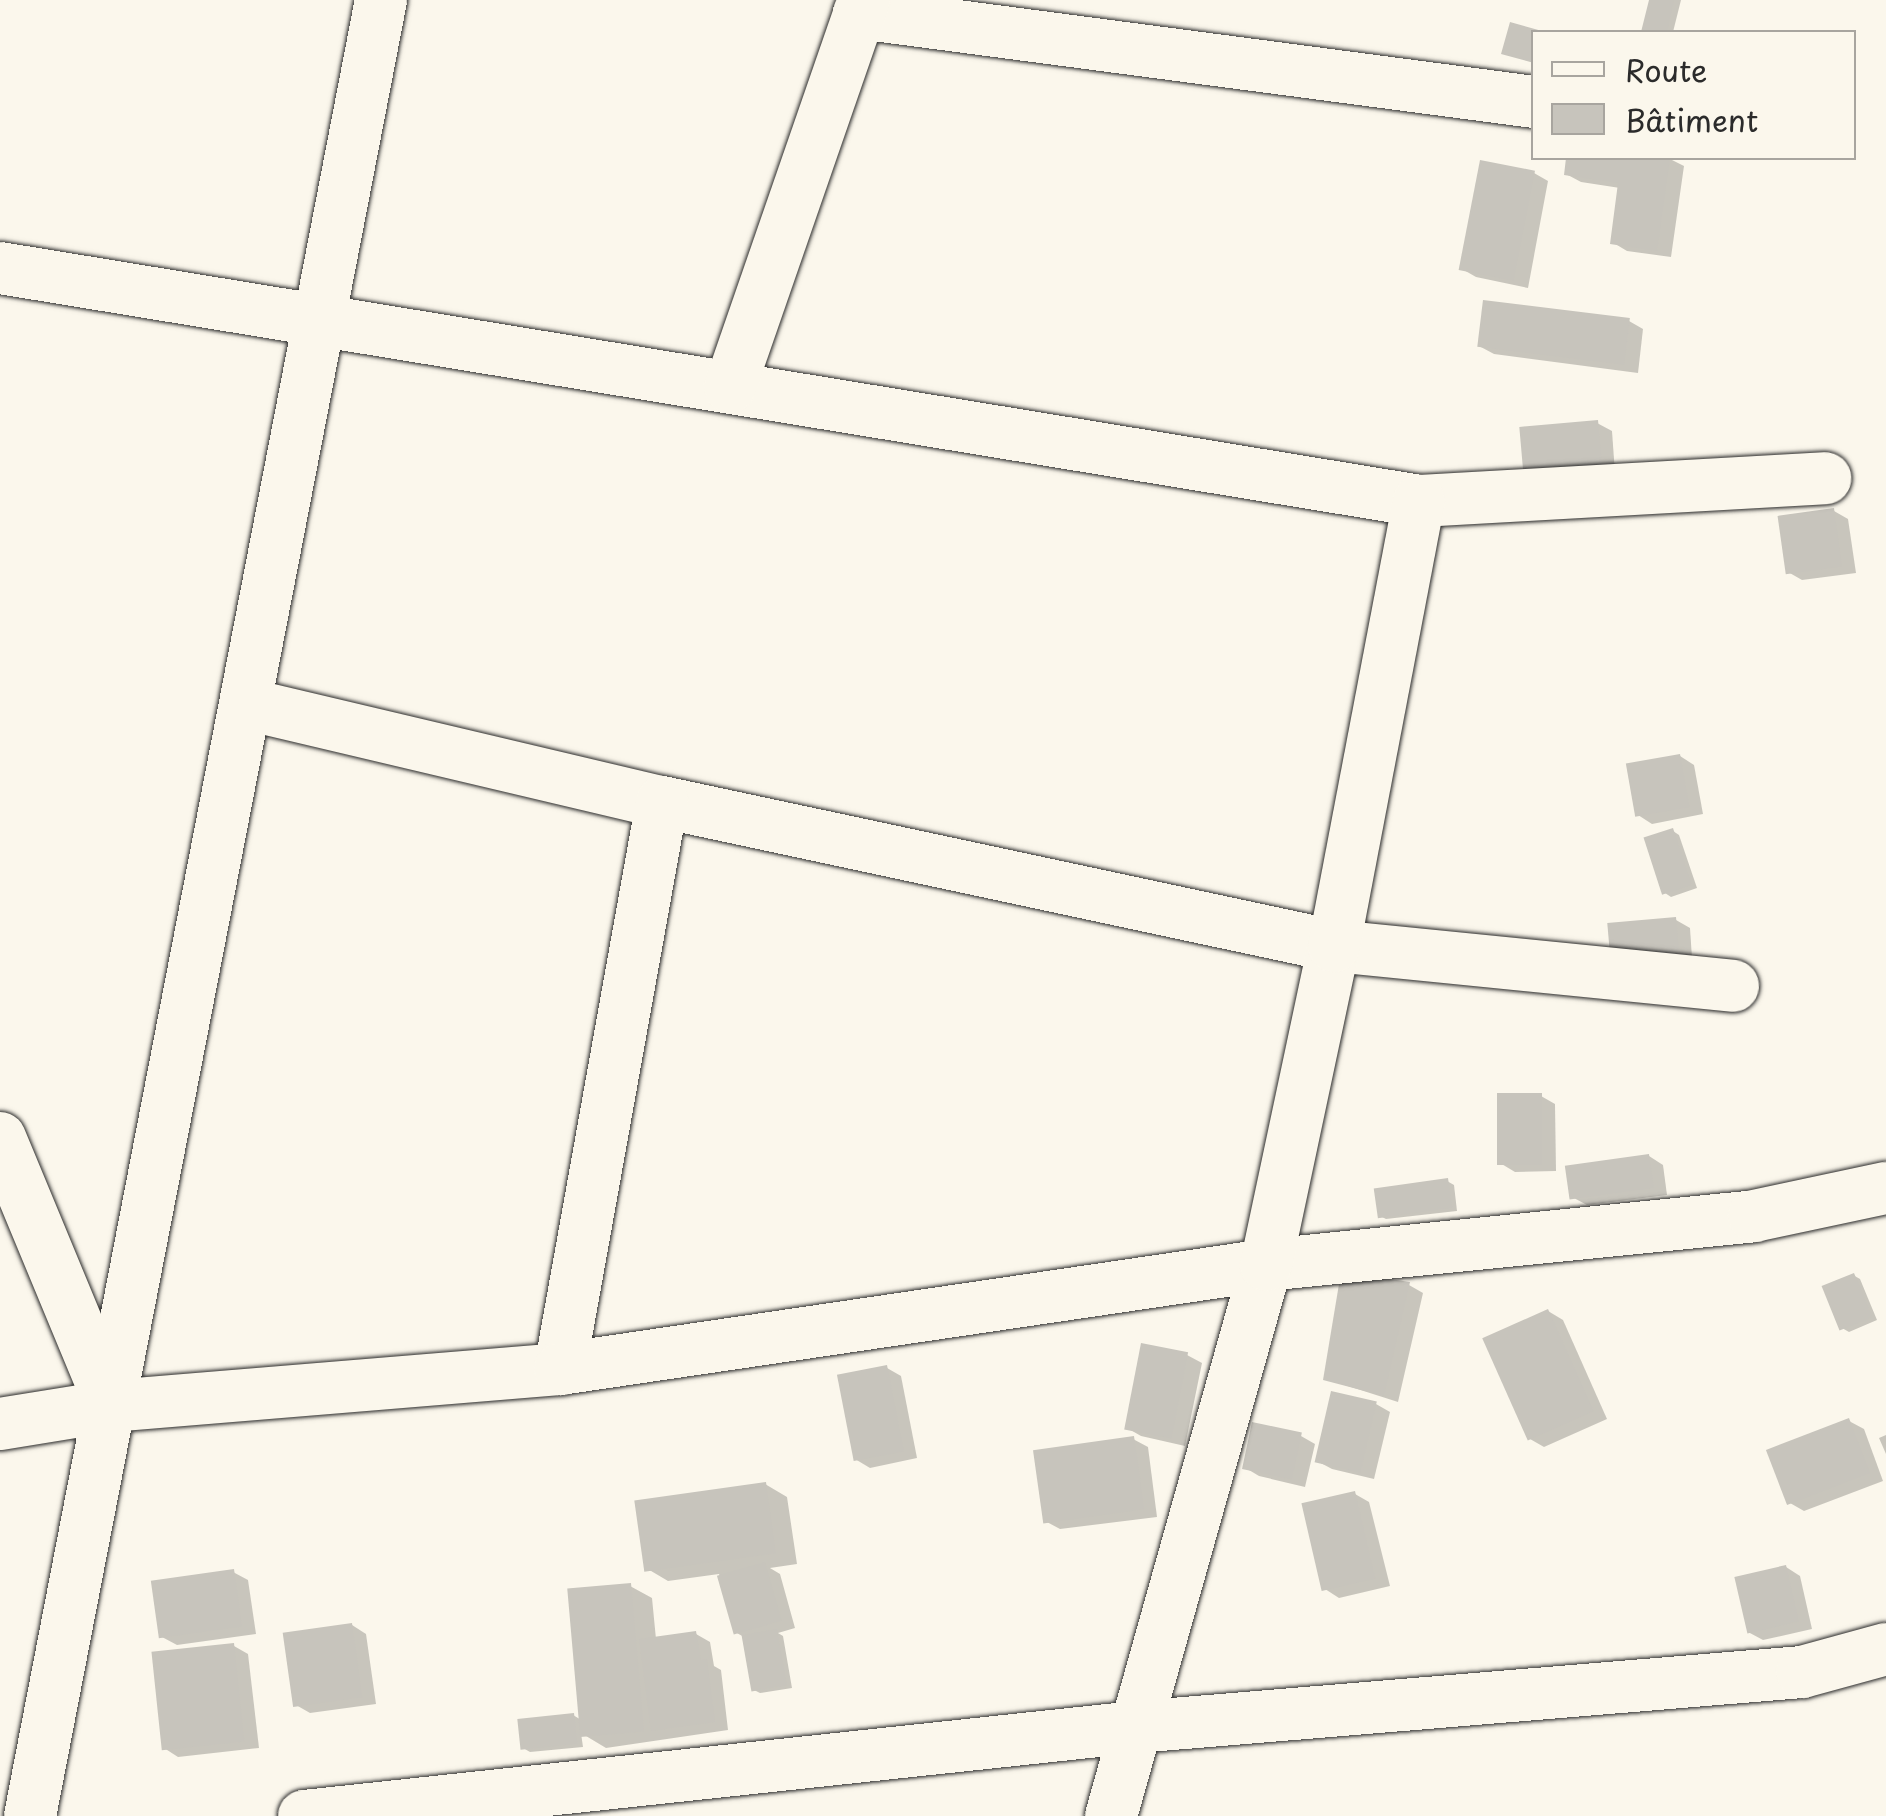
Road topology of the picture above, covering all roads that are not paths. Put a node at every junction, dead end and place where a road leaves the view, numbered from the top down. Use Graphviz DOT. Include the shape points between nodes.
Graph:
graph roads {
  1 [pos="381,0"];
  2 [pos="862,7"];
  3 [pos="1531,102"];
  4 [pos="0,268"];
  5 [pos="320,318"];
  6 [pos="730,387"];
  7 [pos="1825,478"];
  8 [pos="1419,502"];
  9 [pos="246,704"];
  10 [pos="662,802"];
  11 [pos="1334,946"];
  12 [pos="1733,986"];
  13 [pos="0,1138"];
  14 [pos="1886,1188"];
  15 [pos="1266,1265"];
  16 [pos="560,1369"];
  17 [pos="111,1406"];
  18 [pos="0,1424"];
  19 [pos="1886,1649"];
  20 [pos="1136,1726"];
  21 [pos="30,1816"];
  22 [pos="304,1816"];
  23 [pos="1111,1816"];
  1 -- 5 [label="street"];
  2 -- 3 [label="street"];
  2 -- 6 [label="street"];
  4 -- 5 [label="street"];
  5 -- 6 [label="street"];
  5 -- 9 [label="street"];
  6 -- 8 [label="street"];
  7 -- 8 [label="street"];
  8 -- 11 [label="street"];
  9 -- 10 [label="street"];
  9 -- 17 [label="street"];
  10 -- 11 [label="street"];
  10 -- 16 [label="street"];
  11 -- 12 [label="street"];
  11 -- 15 [label="street"];
  13 -- 17 [label="street"];
  14 -- 15 [label="street" via="1754,1216"];
  15 -- 16 [label="street"];
  15 -- 20 [label="street"];
  16 -- 17 [label="street"];
  17 -- 18 [label="street"];
  17 -- 21 [label="street"];
  19 -- 20 [label="street" via="1802,1672"];
  20 -- 22 [label="street"];
  20 -- 23 [label="street"];
}
